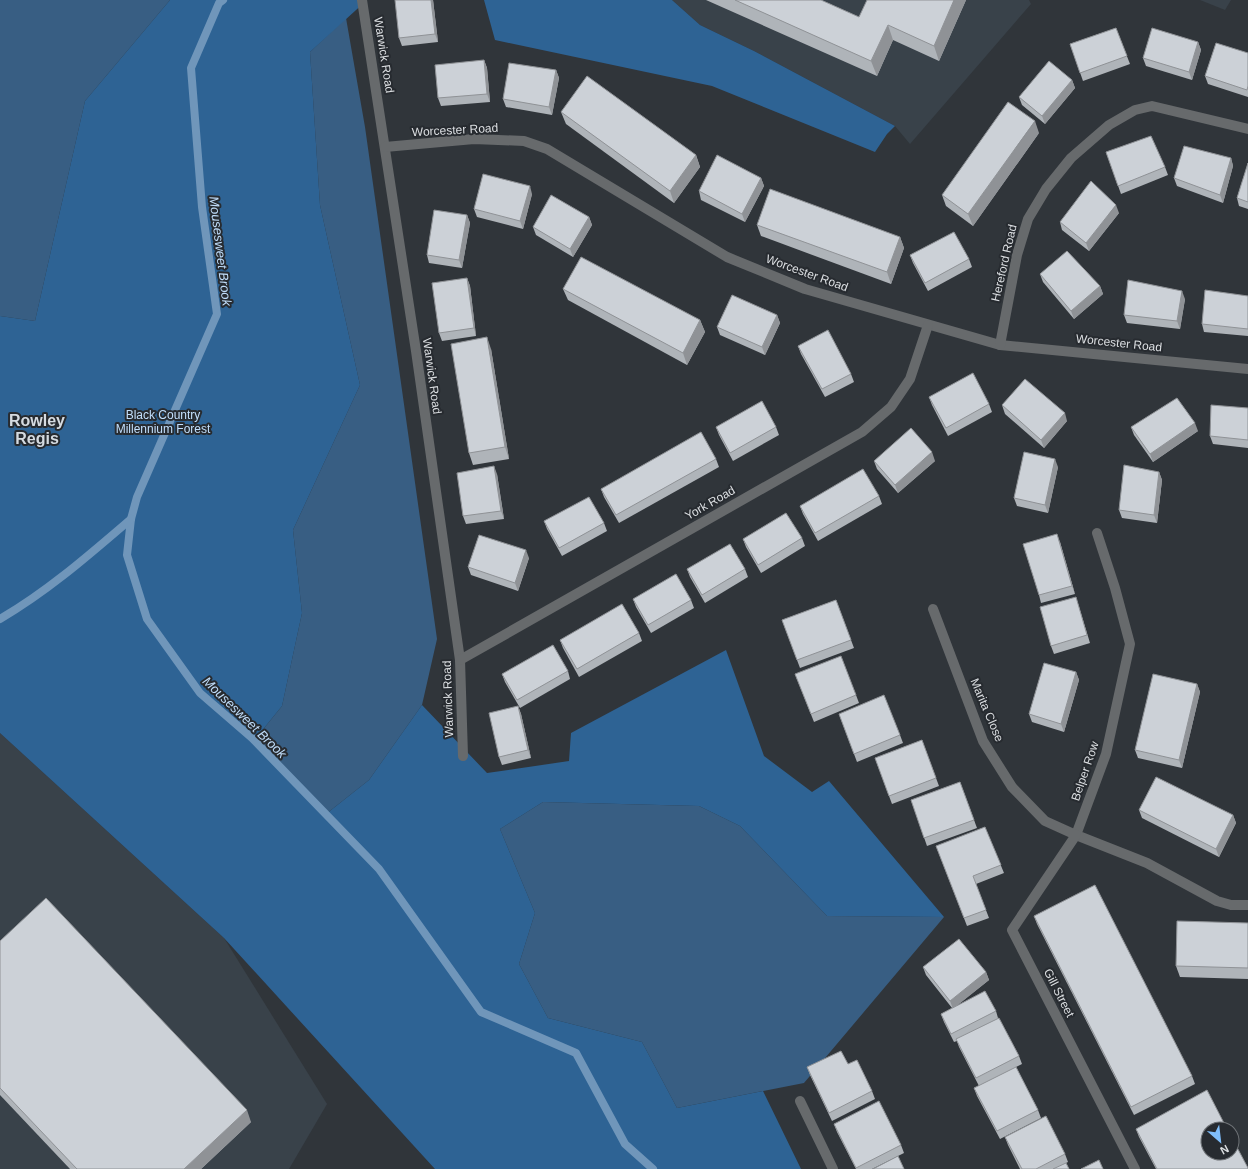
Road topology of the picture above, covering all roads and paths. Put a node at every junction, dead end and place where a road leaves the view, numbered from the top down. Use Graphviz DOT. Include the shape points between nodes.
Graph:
graph roads {
  1 [pos="362,0"];
  2 [pos="1248,129"];
  3 [pos="384,147"];
  4 [pos="928,325"];
  5 [pos="1000,345"];
  6 [pos="1248,369"];
  7 [pos="1097,534"];
  8 [pos="933,609"];
  9 [pos="460,660"];
  10 [pos="463,756"];
  11 [pos="1076,835"];
  12 [pos="1248,905"];
  13 [pos="800,1101"];
  14 [pos="833,1169"];
  15 [pos="1135,1169"];
  1 -- 3 [label="street, Warwick Road"];
  2 -- 5 [label="street, Hereford Road" via="1152,106 1135,110 1109,125 1071,158 1046,189 1028,219 1017,255"];
  3 -- 4 [label="street, Worcester Road" via="474,139 524,141 547,149 726,257 805,289"];
  3 -- 9 [label="street, Warwick Road"];
  4 -- 5 [label="street, Worcester Road"];
  4 -- 9 [label="street, York Road" via="910,379 891,407 862,432"];
  5 -- 6 [label="street, Worcester Road"];
  7 -- 11 [label="street, Belper Row" via="1130,644 1106,754"];
  8 -- 11 [label="street, Marita Close" via="983,741 1012,787 1045,820"];
  9 -- 10 [label="street, Warwick Road"];
  11 -- 12 [label="street" via="1147,863 1216,901 1231,905"];
  11 -- 15 [label="street, Gill Street" via="1012,930"];
  13 -- 14 [label="street"];
}
